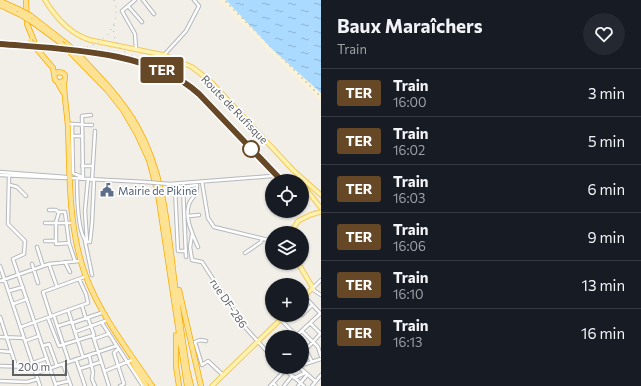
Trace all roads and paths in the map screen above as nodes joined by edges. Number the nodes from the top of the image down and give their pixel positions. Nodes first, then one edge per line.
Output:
1 (24, 0) edge
2 (45, 0) edge
3 (136, 0) edge
4 (143, 0) edge
5 (194, 0) edge
6 (0, 1) edge
7 (0, 5) edge
8 (128, 6) junction
9 (18, 12) junction
10 (154, 14) dead end
11 (31, 19) junction
12 (142, 22) dead end
13 (37, 48) junction
14 (136, 50) junction
15 (164, 55) junction
16 (60, 72) junction
17 (55, 74) junction
18 (61, 82) junction
19 (91, 115) dead end
20 (70, 124) junction
21 (92, 124) dead end
22 (82, 125) junction
23 (95, 131) dead end
24 (70, 136) junction
25 (82, 136) junction
26 (82, 166) junction
27 (93, 166) junction
28 (293, 170) junction
29 (0, 174) edge
30 (296, 174) edge
31 (9, 176) junction
32 (265, 177) edge
33 (66, 178) junction
34 (82, 178) junction
35 (77, 179) junction
36 (88, 179) junction
37 (93, 180) junction
38 (202, 182) junction
39 (197, 184) junction
40 (10, 185) junction
41 (183, 186) junction
42 (309, 194) edge
43 (321, 195) edge
44 (26, 196) dead end
45 (313, 200) junction
46 (321, 208) edge
47 (49, 210) dead end
48 (58, 212) junction
49 (321, 212) edge
50 (199, 215) dead end
51 (189, 216) junction
52 (56, 222) junction
53 (45, 223) dead end
54 (68, 223) junction
55 (295, 226) edge
56 (192, 235) junction
57 (262, 239) junction
58 (265, 240) edge
59 (45, 241) dead end
60 (56, 241) junction
61 (86, 241) junction
62 (69, 243) junction
63 (37, 247) dead end
64 (198, 247) dead end
65 (186, 252) junction
66 (245, 253) dead end
67 (186, 257) dead end
68 (77, 261) junction
69 (65, 262) junction
70 (32, 264) dead end
71 (49, 264) junction
72 (0, 266) edge
73 (43, 266) junction
74 (33, 269) junction
75 (173, 269) junction
76 (302, 270) edge
77 (1, 272) edge
78 (70, 272) dead end
79 (18, 274) junction
80 (92, 275) dead end
81 (84, 277) junction
82 (4, 279) junction
83 (79, 279) junction
84 (0, 280) edge
85 (321, 280) edge
86 (38, 283) dead end
87 (23, 287) junction
88 (57, 287) junction
89 (312, 288) junction
90 (9, 291) junction
91 (309, 291) edge
92 (321, 295) edge
93 (27, 299) junction
94 (309, 302) edge
95 (13, 304) junction
96 (174, 304) junction
97 (312, 305) junction
98 (82, 306) junction
99 (309, 308) edge
100 (68, 310) junction
101 (101, 313) junction
102 (321, 314) edge
103 (0, 316) edge
104 (51, 317) junction
105 (87, 318) junction
106 (72, 322) junction
107 (104, 322) junction
108 (278, 322) edge
109 (282, 322) edge
110 (1, 323) edge
111 (35, 323) junction
112 (310, 323) junction
113 (58, 326) junction
114 (91, 326) junction
115 (21, 327) junction
116 (290, 330) edge
117 (303, 330) edge
118 (75, 332) junction
119 (108, 334) junction
120 (321, 334) edge
121 (39, 336) junction
122 (0, 337) edge
123 (7, 338) junction
124 (93, 338) junction
125 (309, 338) edge
126 (25, 339) junction
127 (78, 340) junction
128 (206, 341) dead end
129 (257, 342) junction
130 (313, 342) junction
131 (64, 345) junction
132 (43, 346) junction
133 (116, 346) junction
134 (309, 347) edge
135 (118, 350) junction
136 (265, 350) edge
137 (0, 351) edge
138 (11, 352) junction
139 (98, 352) junction
140 (89, 355) junction
141 (309, 356) edge
142 (83, 357) junction
143 (47, 358) junction
144 (321, 358) edge
145 (76, 359) junction
146 (69, 362) junction
147 (101, 362) junction
148 (132, 362) junction
149 (312, 362) junction
150 (33, 363) junction
151 (309, 363) edge
152 (63, 364) junction
153 (92, 365) junction
154 (0, 366) edge
155 (16, 366) junction
156 (57, 366) junction
157 (118, 366) junction
158 (34, 367) junction
159 (50, 368) junction
160 (79, 369) junction
161 (104, 371) junction
162 (36, 373) junction
163 (283, 374) edge
164 (290, 374) edge
165 (306, 374) junction
166 (321, 375) edge
167 (223, 376) junction
168 (293, 377) junction
169 (38, 378) junction
170 (316, 380) junction
171 (0, 381) edge
172 (69, 381) junction
173 (321, 382) edge
174 (273, 383) junction
175 (301, 383) junction
176 (56, 385) edge
177 (40, 386) edge
178 (71, 386) edge
179 (85, 386) edge
180 (94, 386) edge
181 (109, 386) edge
182 (121, 386) edge
183 (144, 386) edge
184 (152, 386) edge
185 (179, 386) edge
186 (187, 386) edge
187 (191, 386) edge
188 (201, 386) edge
189 (212, 386) edge
190 (270, 386) edge
191 (276, 386) edge
192 (284, 386) edge
193 (298, 386) edge
194 (304, 386) edge
195 (312, 386) edge

1 - 13 highway, bridge
2 - 14 main road, Route de Rufisque
3 - 8 street
4 - 10 street
5 - 15 street
6 - 9 highway
7 - 9 highway
8 - 12 street
8 - 14 street
9 - 11 highway, bridge
11 - 75 highway, bridge
11 - 96 highway, bridge
13 - 16 highway
13 - 17 highway
14 - 15 main road, Route de Rufisque
15 - 28 main road, Route de Rufisque
16 - 17 highway
16 - 18 highway
17 - 18 highway
18 - 20 highway
18 - 33 highway
19 - 22 street
20 - 22 street
20 - 24 highway
21 - 22 street
22 - 25 street
23 - 27 street
24 - 25 street
24 - 33 highway
24 - 34 street
25 - 26 street
26 - 27 street
26 - 34 street
27 - 37 street
28 - 30 main road, Route de Rufisque
28 - 43 main road, Route de Rufisque
29 - 31 street
29 - 33 street
31 - 33 street
31 - 40 street
32 - 38 street
33 - 35 street
33 - 54 highway
33 - 148 highway
34 - 35 street
34 - 36 street
35 - 61 street
36 - 37 street
36 - 61 street
37 - 39 street, bridge
37 - 61 street
38 - 39 street
38 - 57 street
39 - 41 street
39 - 51 street
40 - 44 street
40 - 79 street
41 - 65 street
41 - 65 street
42 - 45 main road
43 - 45 main road
45 - 46 main road
47 - 48 street
48 - 52 street
48 - 54 street
49 - 55 main road, bridge
50 - 51 street
51 - 56 street
52 - 53 street
52 - 54 street
52 - 60 street
54 - 62 street
54 - 68 highway
56 - 64 street
56 - 129 street, rue DF-286
57 - 58 street
57 - 66 street
59 - 60 street
60 - 62 street
61 - 80 street
62 - 68 street
63 - 73 street
65 - 67 street
68 - 69 street
68 - 81 highway
69 - 71 street
69 - 78 street
70 - 74 street
71 - 73 street
71 - 88 street
72 - 77 street
73 - 74 street
74 - 79 street
74 - 86 street
75 - 187 highway
75 - 188 highway
76 - 89 main road
77 - 82 street
79 - 82 street
79 - 87 street
81 - 83 street
81 - 101 highway
82 - 84 street
82 - 90 street
83 - 88 street
83 - 98 street
85 - 89 street
87 - 90 street
87 - 93 street
88 - 104 street
89 - 91 main road
89 - 92 street
90 - 95 street
93 - 95 street
93 - 111 street
94 - 97 street
95 - 115 street
96 - 185 highway
96 - 186 highway
97 - 99 street
97 - 102 street
98 - 100 street
98 - 105 street
100 - 104 street
100 - 106 street
101 - 105 street
101 - 107 highway
102 - 112 street
103 - 110 street
104 - 111 street
104 - 113 street
104 - 131 street
105 - 106 street
105 - 114 street
106 - 113 street
106 - 118 street
107 - 114 street
107 - 119 street
107 - 148 highway
108 - 129 main road
109 - 116 street
110 - 123 street
111 - 115 street
111 - 121 street
112 - 117 street
112 - 120 street
113 - 131 street
114 - 118 street
114 - 124 street
115 - 126 street
118 - 127 street
119 - 124 street
119 - 133 street
120 - 130 street
121 - 126 street
121 - 132 street
122 - 123 street
123 - 126 street
123 - 138 street
124 - 127 street
124 - 139 street
125 - 130 street
126 - 150 street
127 - 131 street
127 - 142 street
128 - 167 street
129 - 136 street, rue DF-286
129 - 167 main road
130 - 134 street
130 - 144 street
131 - 146 street
132 - 143 street
132 - 156 street
133 - 135 street
133 - 139 street
135 - 148 street
135 - 157 street
137 - 138 street
138 - 155 street
139 - 140 street
139 - 147 street
140 - 142 street
140 - 153 street
141 - 149 street
142 - 145 street
143 - 150 street
143 - 159 street
144 - 149 street
145 - 146 street
145 - 160 street
146 - 152 street
147 - 153 street
147 - 161 street
148 - 157 street
148 - 183 highway
148 - 184 highway
149 - 151 street
150 - 158 street
152 - 156 street
152 - 172 street
153 - 160 street
153 - 180 street
154 - 155 street
155 - 158 street
156 - 159 street
157 - 161 street
157 - 182 street
158 - 162 street
159 - 162 street
159 - 176 street
160 - 179 street
161 - 181 street
162 - 169 street
163 - 174 street
164 - 168 street
165 - 168 street
165 - 170 street
165 - 175 street
166 - 170 street
167 - 189 main road
168 - 175 street
168 - 192 street
169 - 171 street
169 - 177 street
170 - 173 street
170 - 195 street
172 - 176 street
172 - 178 street
174 - 190 street
174 - 191 street
175 - 193 street
175 - 194 street

